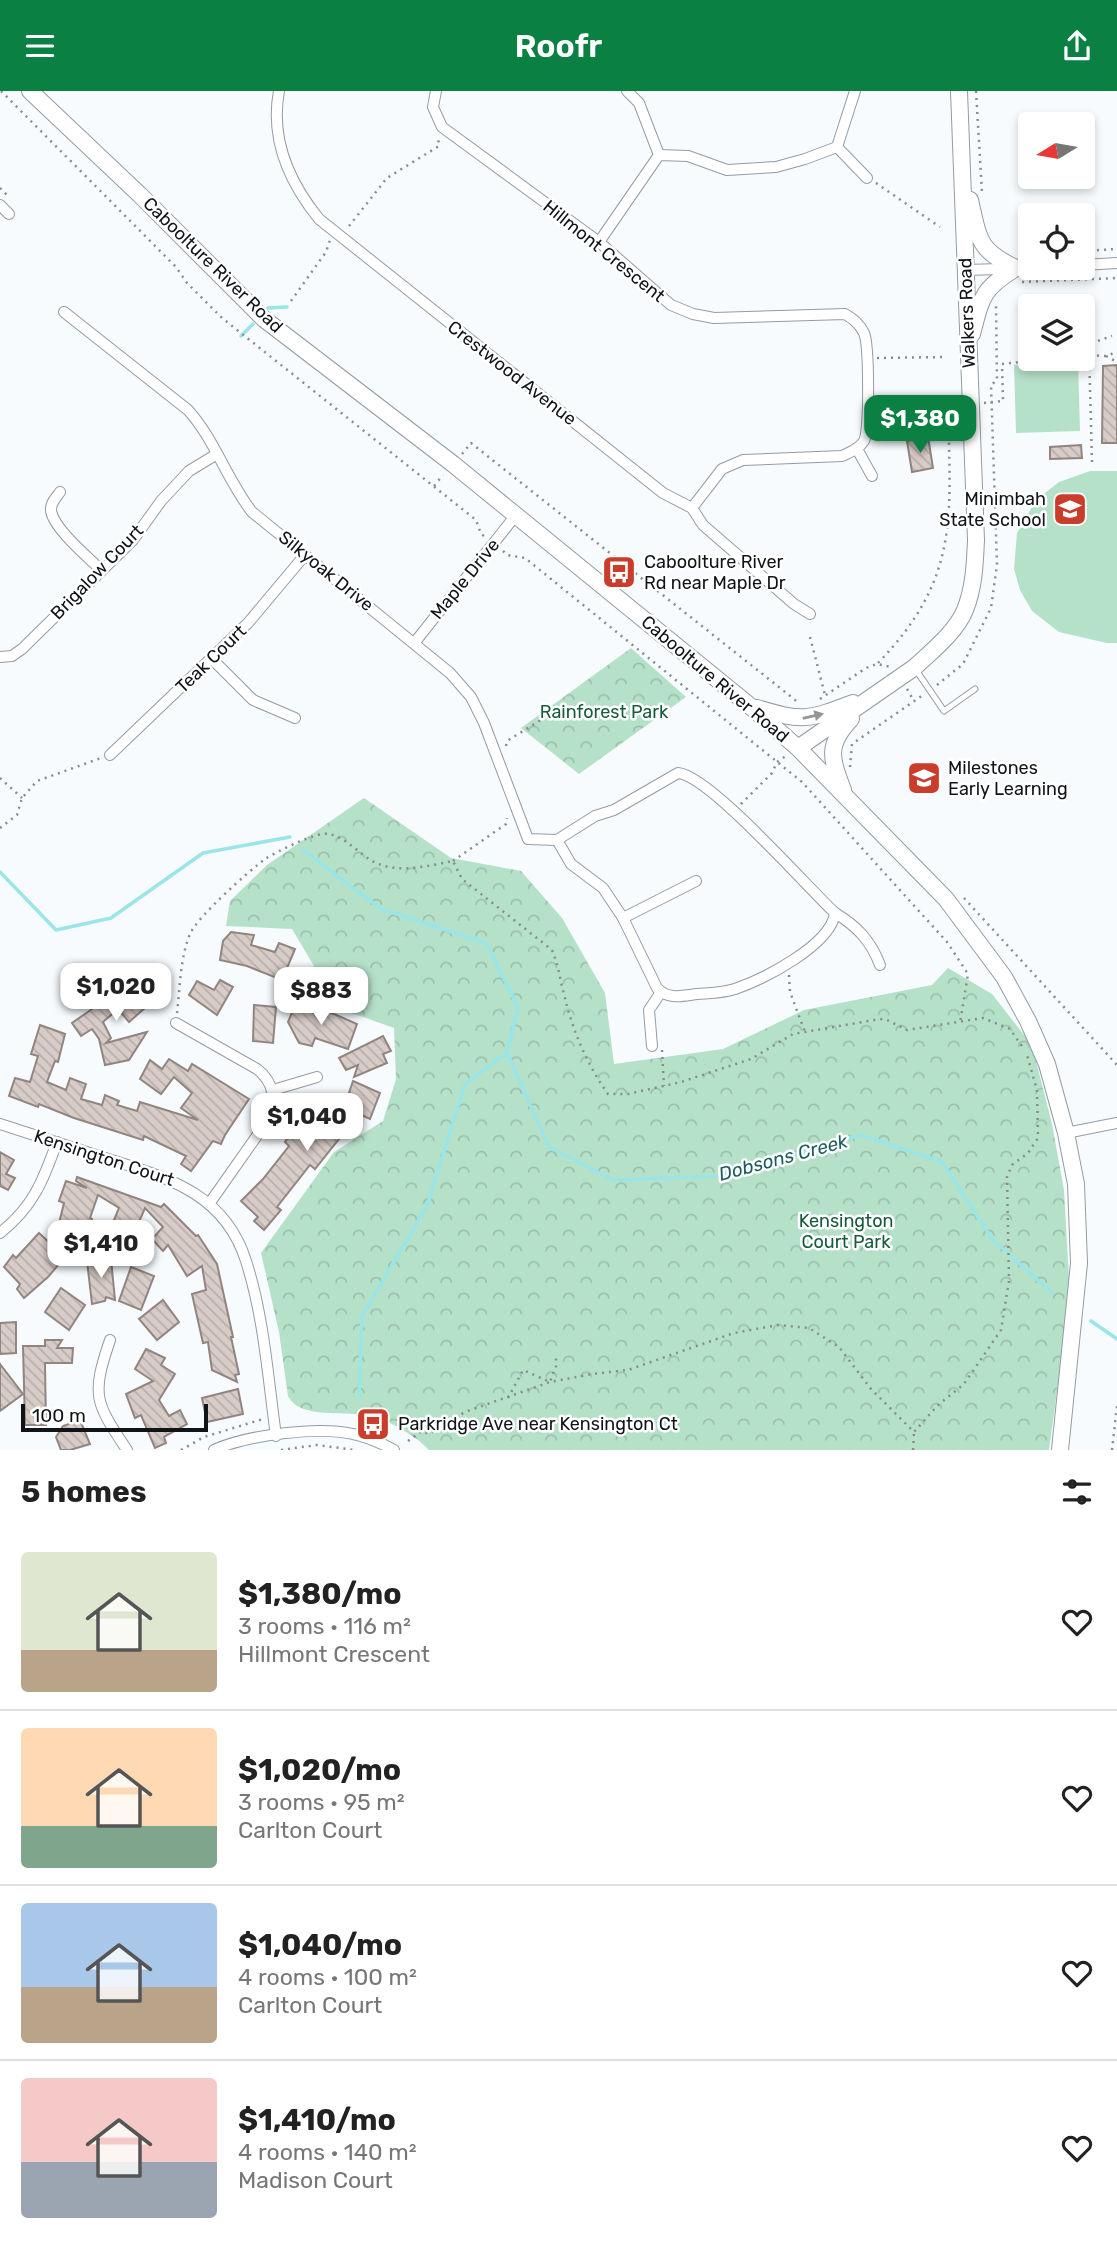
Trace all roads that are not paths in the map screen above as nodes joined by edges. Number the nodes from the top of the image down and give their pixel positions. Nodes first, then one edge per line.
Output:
1 (30, 91) edge
2 (279, 91) edge
3 (436, 91) edge
4 (627, 91) edge
5 (855, 91) edge
6 (959, 91) edge
7 (837, 147) junction
8 (659, 155) junction
9 (962, 167) junction
10 (867, 178) road end
11 (5, 201) edge
12 (9, 213) dead end
13 (599, 242) junction
14 (1117, 263) edge
15 (1095, 264) edge
16 (965, 270) junction
17 (1018, 270) edge
18 (1018, 273) edge
19 (1018, 274) edge
20 (64, 312) dead end
21 (968, 350) junction
22 (857, 449) junction
23 (217, 454) junction
24 (872, 476) dead end
25 (60, 492) dead end
26 (692, 509) junction
27 (516, 515) junction
28 (304, 555) junction
29 (101, 571) junction
30 (810, 614) dead end
31 (415, 642) junction
32 (2, 657) edge
33 (212, 659) junction
34 (915, 667) junction
35 (975, 689) dead end
36 (875, 694) junction
37 (750, 706) junction
38 (295, 717) dead end
39 (798, 748) junction
40 (110, 755) road end
41 (846, 797) junction
42 (557, 840) junction
43 (696, 881) dead end
44 (835, 913) junction
45 (622, 918) junction
46 (880, 965) dead end
47 (661, 992) junction
48 (176, 1023) road end
49 (652, 1045) dead end
50 (317, 1077) dead end
51 (273, 1090) junction
52 (1117, 1123) edge
53 (0, 1124) edge
54 (1066, 1133) junction
55 (57, 1142) junction
56 (209, 1205) junction
57 (0, 1233) edge
58 (110, 1340) dead end
59 (276, 1436) junction
60 (127, 1450) edge
61 (214, 1450) edge
62 (394, 1450) edge
63 (1060, 1450) edge

1 - 27 main road, Caboolture River Road
2 - 26 street, Crestwood Avenue
3 - 13 street, Hillmont Crescent
4 - 8 street
5 - 7 street
6 - 9 main road, Walkers Road
7 - 8 street
7 - 10 street
8 - 13 street
9 - 16 main road, Walkers Road
9 - 17 main road
11 - 12 street
13 - 22 street, Hillmont Crescent
14 - 15 street
16 - 18 street
16 - 21 main road, Walkers Road
19 - 21 main road
20 - 23 street, Silkyoak Drive
21 - 34 main road, Walkers Road
22 - 24 street
22 - 26 street
23 - 28 street, Silkyoak Drive
23 - 29 street, Brigalow Court
25 - 29 street
26 - 30 street, Crestwood Avenue
27 - 31 street, Maple Drive
27 - 37 main road, Caboolture River Road
28 - 31 street, Silkyoak Drive
28 - 33 street, Teak Court
29 - 32 street, Brigalow Court
31 - 42 street, Silkyoak Drive
33 - 38 street
33 - 40 street, Teak Court
34 - 35 lane
34 - 36 main road, Walkers Road
37 -> 36 main road
36 - 39 main road, Walkers Road
36 - 41 main road
37 - 39 main road, Caboolture River Road
39 - 41 main road, Caboolture River Road
41 - 54 main road, Caboolture River Road
42 - 44 street
42 - 45 street
43 - 45 street
44 - 46 street
44 - 47 street
45 - 47 street
47 - 49 street
48 - 51 street
50 - 51 street
51 - 56 street
52 - 54 street
53 - 55 street, Kensington Court
54 - 63 main road, Caboolture River Road
55 - 56 street, Kensington Court
55 - 57 street
56 - 59 street, Kensington Court
58 - 60 street
59 - 61 street
59 - 62 street

